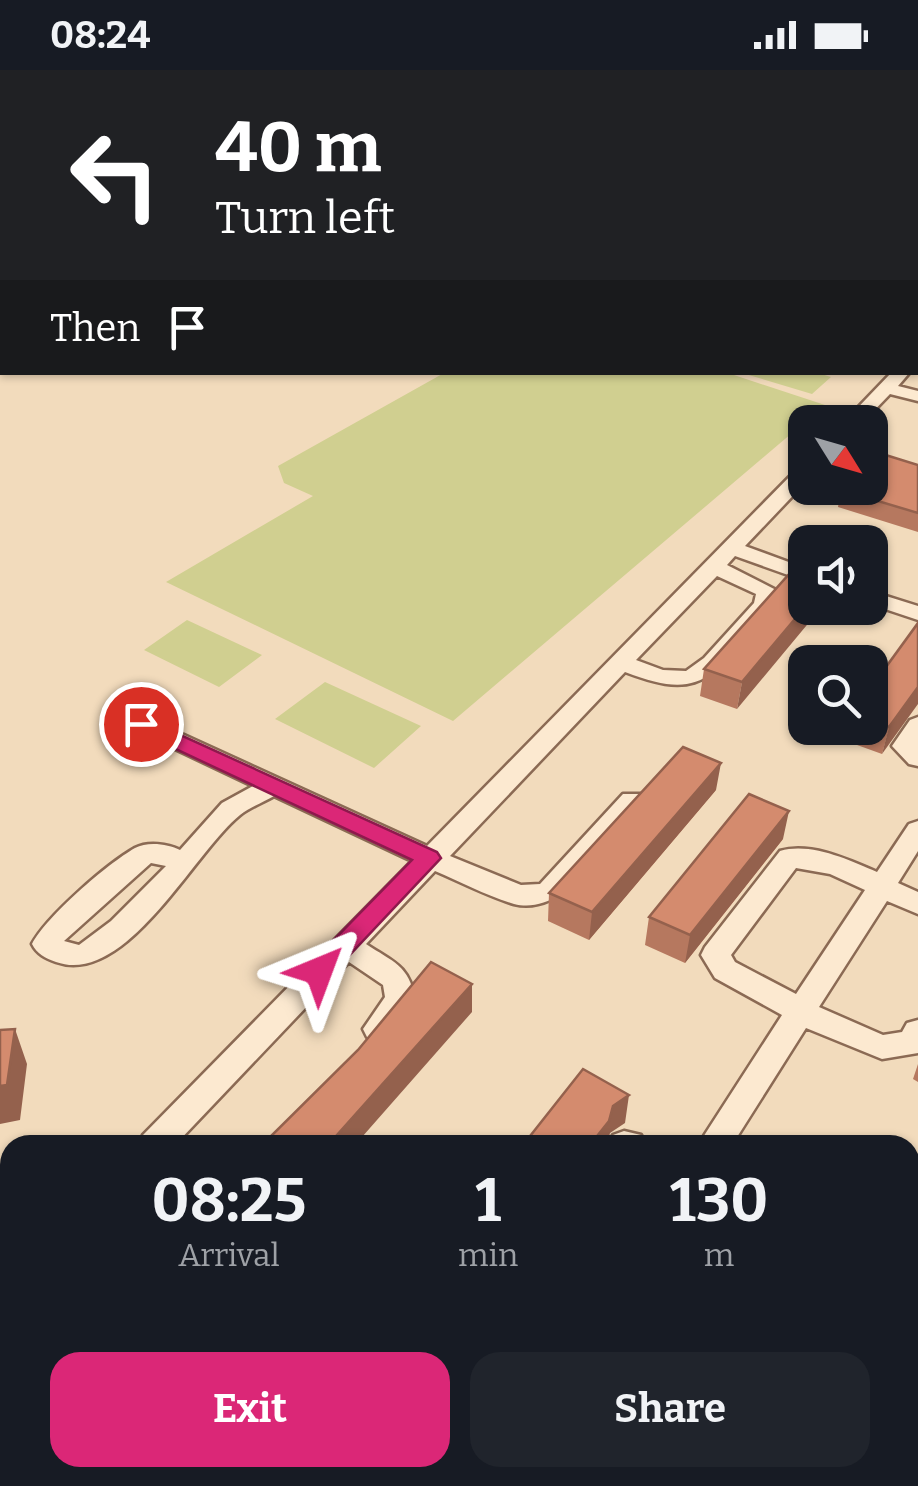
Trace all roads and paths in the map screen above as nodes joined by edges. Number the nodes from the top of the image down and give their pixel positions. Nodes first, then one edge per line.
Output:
1 (899, 375) edge
2 (888, 388) junction
3 (918, 396) edge
4 (871, 405) edge
5 (788, 489) edge
6 (722, 557) junction
7 (788, 572) edge
8 (888, 603) edge
9 (918, 613) edge
10 (620, 662) junction
11 (141, 724) dead end
12 (918, 725) edge
13 (918, 758) edge
14 (273, 786) junction
15 (632, 800) edge
16 (918, 830) edge
17 (429, 858) junction
18 (183, 864) junction
19 (880, 888) junction
20 (918, 904) edge
21 (344, 944) junction
22 (800, 1012) junction
23 (918, 1032) edge
24 (360, 1050) edge
25 (163, 1135) edge
26 (720, 1135) edge

1 - 2 street
2 - 3 street
2 - 4 street
5 - 6 street
6 - 7 street
6 - 10 street
6 - 10 street
8 - 9 street
10 - 17 street
11 - 14 street
12 - 13 street
14 - 17 street
14 - 18 street
15 - 17 street
16 - 19 street
17 - 21 street
18 - 18 street
19 - 20 street
19 - 22 street
19 - 22 street
21 - 24 street
21 - 25 street
22 - 23 street
22 - 26 street

